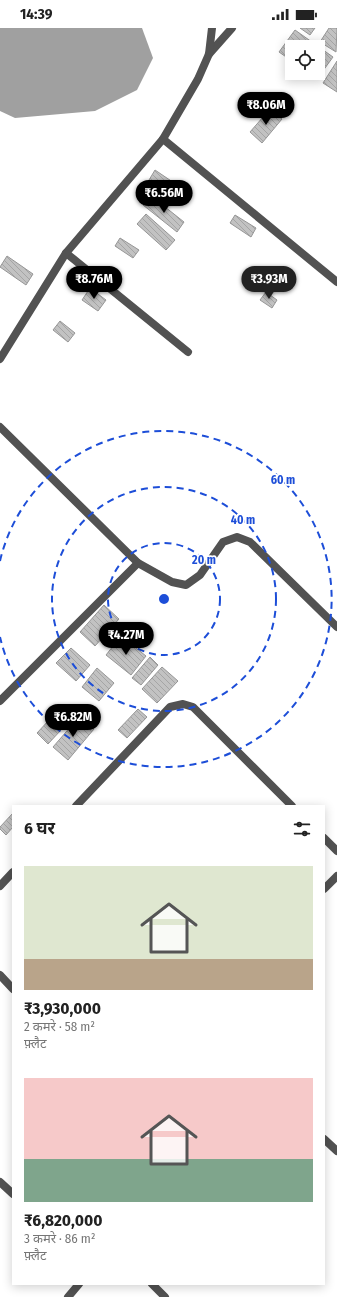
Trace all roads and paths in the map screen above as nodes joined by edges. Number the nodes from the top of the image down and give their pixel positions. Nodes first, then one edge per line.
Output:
1 (212, 28) edge
2 (232, 28) edge
3 (209, 54) junction
4 (163, 139) junction
5 (66, 253) junction
6 (337, 282) edge
7 (188, 352) dead end
8 (0, 359) edge
9 (0, 427) edge
10 (138, 562) junction
11 (337, 627) edge
12 (0, 701) edge
13 (77, 805) edge
14 (291, 805) edge
15 (325, 839) edge
16 (337, 851) edge
17 (12, 873) edge
18 (337, 876) edge
19 (0, 886) edge
20 (325, 888) edge
21 (0, 975) edge
22 (12, 988) edge
23 (325, 1140) edge
24 (337, 1151) edge
25 (0, 1182) edge
26 (12, 1193) edge
27 (79, 1285) edge
28 (153, 1285) edge
29 (68, 1297) edge
30 (165, 1297) edge

1 - 3 street
2 - 3 street
3 - 4 street
4 - 5 street
4 - 6 street
5 - 7 street
5 - 8 street
9 - 10 street
10 - 11 street
10 - 12 street
13 - 14 street
15 - 16 street
17 - 19 street
18 - 20 street
21 - 22 street
23 - 24 street
25 - 26 street
27 - 29 street
28 - 30 street

